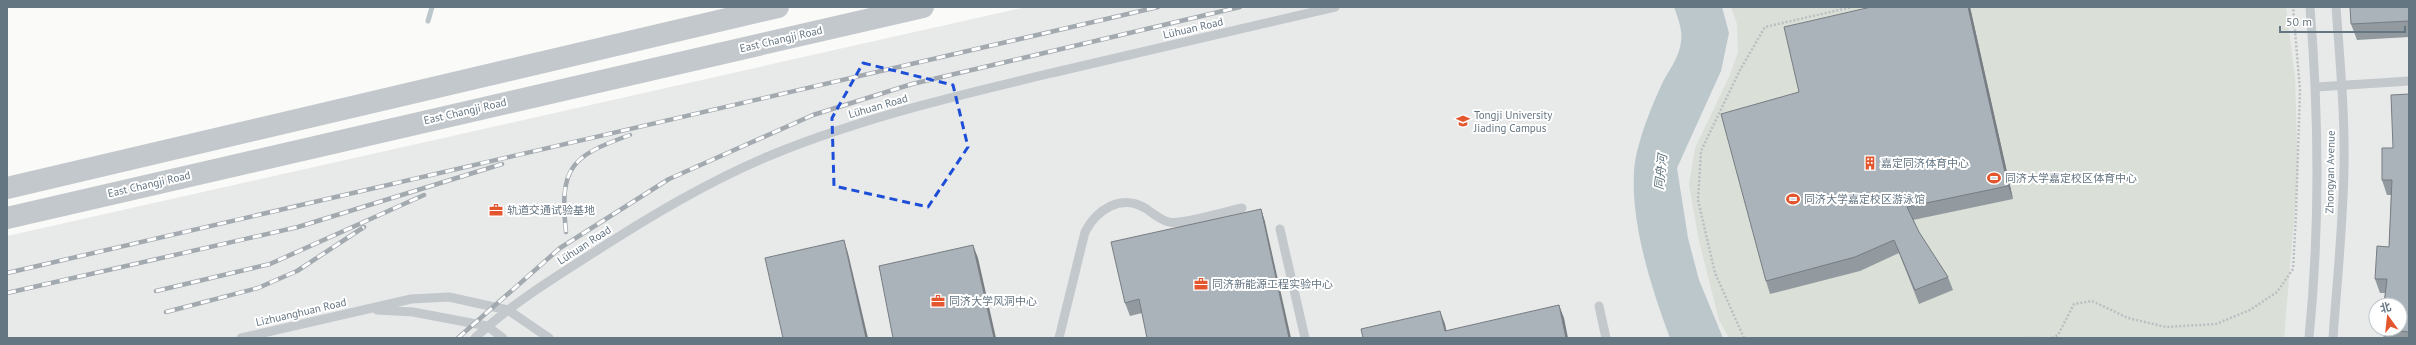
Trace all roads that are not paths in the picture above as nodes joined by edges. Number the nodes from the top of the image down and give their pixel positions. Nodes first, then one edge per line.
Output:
1 (778, 7) edge
2 (923, 7) edge
3 (1335, 7) edge
4 (2310, 7) edge
5 (2336, 7) edge
6 (2409, 81) edge
7 (2342, 86) junction
8 (2317, 87) junction
9 (7, 188) edge
10 (1242, 208) dead end
11 (7, 218) edge
12 (1280, 229) dead end
13 (1599, 306) dead end
14 (365, 309) junction
15 (508, 310) junction
16 (488, 326) junction
17 (241, 338) edge
18 (475, 338) edge
19 (503, 338) edge
20 (549, 338) edge
21 (1059, 338) edge
22 (1305, 338) edge
23 (1606, 338) edge
24 (2309, 338) edge
25 (2332, 338) edge

1 - 9 street
2 - 11 street, East Changji Road
3 - 15 lane, Lühuan Road
4 - 8 lane, Zhongyan Avenue
5 - 7 lane, Zhongyan Avenue
6 - 7 lane
7 - 8 lane
7 - 25 lane, Zhongyan Avenue
8 - 24 lane, Zhongyan Avenue
10 - 21 lane
12 - 22 lane
13 - 23 lane
14 - 15 lane, Lizhuanghuan Road
14 - 16 lane, Lizhuanghuan Road
14 - 17 lane, Lizhuanghuan Road
15 - 16 lane, Lühuan Road
15 - 20 lane, Lizhuanghuan Road
16 - 18 lane, Lühuan Road
16 - 19 lane, Lizhuanghuan Road

